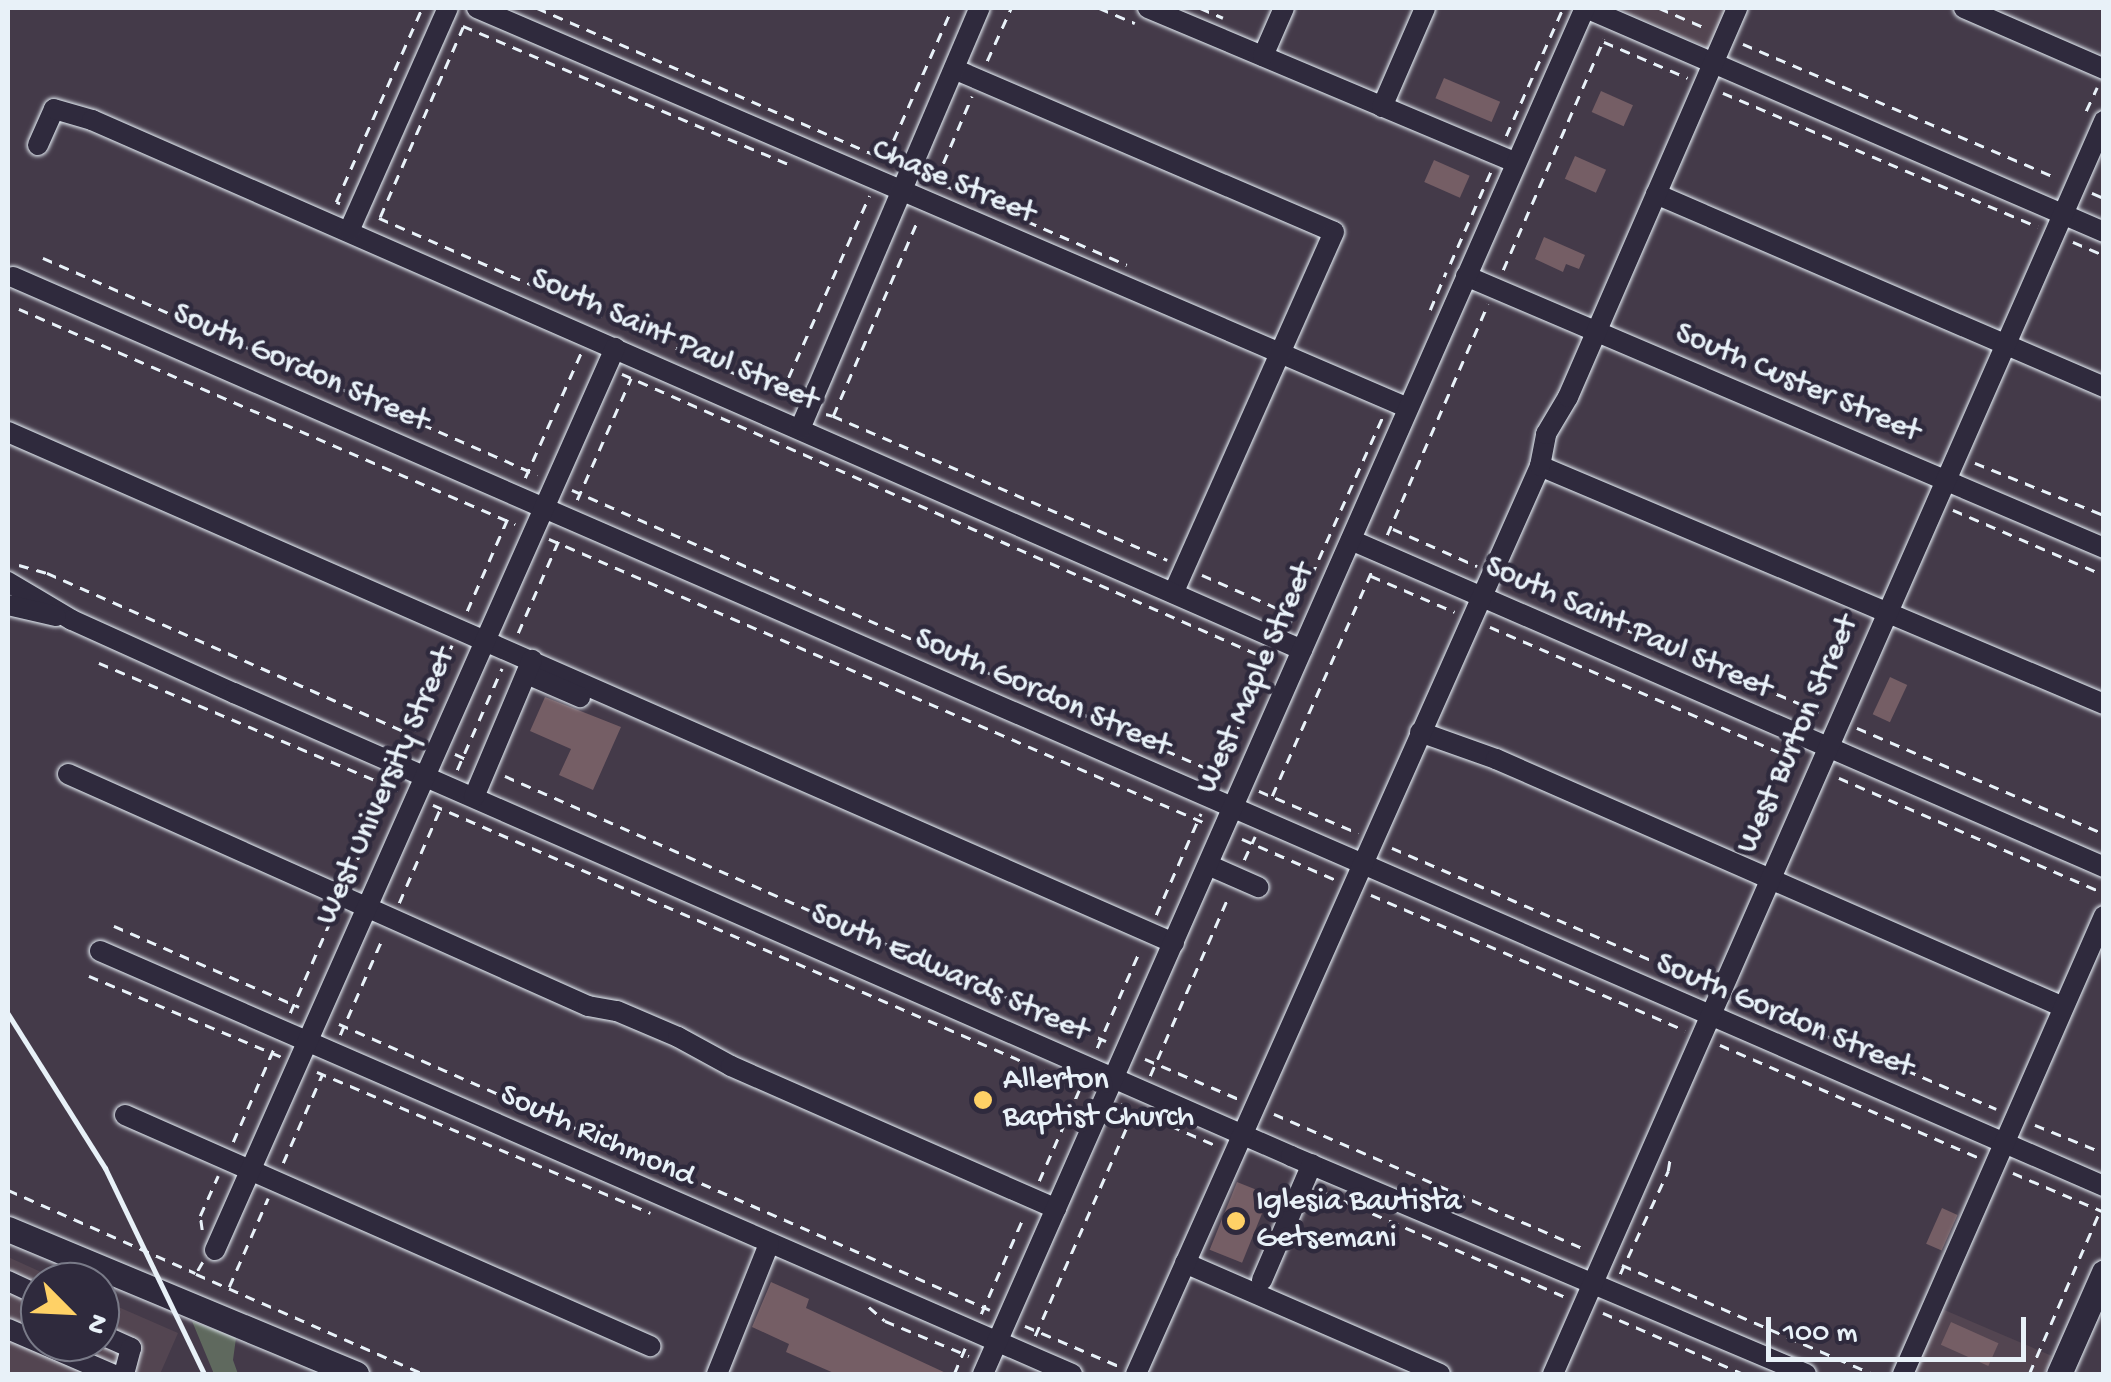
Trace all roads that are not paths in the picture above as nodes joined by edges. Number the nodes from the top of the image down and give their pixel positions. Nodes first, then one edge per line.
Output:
1 (448, 8) edge
2 (477, 8) edge
3 (980, 8) edge
4 (1148, 8) edge
5 (1284, 8) edge
6 (1424, 8) edge
7 (1586, 8) edge
8 (1737, 8) edge
9 (1964, 8) edge
10 (1263, 56) junction
11 (1713, 63) junction
12 (954, 69) junction
13 (2104, 69) edge
14 (1382, 107) junction
15 (2104, 121) edge
16 (38, 145) dead end
17 (1507, 160) junction
18 (902, 194) junction
19 (1656, 194) junction
20 (2059, 225) junction
21 (349, 231) junction
22 (2104, 232) edge
23 (1466, 276) junction
24 (12, 277) dead end
25 (1596, 331) junction
26 (2006, 345) junction
27 (1279, 353) junction
28 (610, 358) junction
29 (2104, 387) edge
30 (1399, 404) junction
31 (800, 429) junction
32 (8, 432) edge
33 (1540, 466) junction
34 (1946, 481) junction
35 (542, 508) junction
36 (1350, 540) junction
37 (2104, 548) edge
38 (9, 572) edge
39 (1173, 593) junction
40 (1480, 598) junction
41 (8, 605) edge
42 (1887, 612) junction
43 (72, 620) junction
44 (485, 640) junction
45 (1302, 650) junction
46 (529, 667) junction
47 (2104, 704) edge
48 (613, 711) dead end
49 (1420, 732) junction
50 (1826, 747) junction
51 (68, 774) dead end
52 (425, 776) junction
53 (474, 797) junction
54 (1232, 810) junction
55 (1208, 865) junction
56 (1359, 866) junction
57 (2104, 867) edge
58 (1769, 878) junction
59 (1258, 887) dead end
60 (368, 907) junction
61 (2104, 916) edge
62 (1174, 943) junction
63 (100, 951) dead end
64 (2063, 1006) junction
65 (1704, 1027) junction
66 (308, 1043) junction
67 (1110, 1088) junction
68 (126, 1115) dead end
69 (2002, 1143) junction
70 (1238, 1144) junction
71 (250, 1170) junction
72 (1308, 1174) junction
73 (2104, 1186) edge
74 (1056, 1209) junction
75 (8, 1229) edge
76 (769, 1244) junction
77 (214, 1250) dead end
78 (1185, 1263) junction
79 (2104, 1272) edge
80 (1262, 1280) dead end
81 (1593, 1283) junction
82 (8, 1329) edge
83 (120, 1343) edge
84 (997, 1343) junction
85 (650, 1346) dead end
86 (112, 1374) edge
87 (124, 1374) edge
88 (356, 1374) edge
89 (718, 1374) edge
90 (983, 1374) edge
91 (1072, 1374) edge
92 (1136, 1374) edge
93 (1440, 1374) edge
94 (1553, 1374) edge
95 (1806, 1374) edge
96 (1902, 1374) edge
97 (2059, 1374) edge

1 - 21 street
2 - 18 street, Chase Street
3 - 12 street
4 - 10 street
5 - 10 street
6 - 14 street
7 - 11 street
7 - 17 street, West Maple Street
8 - 11 street
9 - 13 street
10 - 14 street
11 - 19 street
11 - 20 street
12 - 18 street
12 - 27 street
14 - 17 street
15 - 20 street, West Burton Street
16 - 21 street, South Saint Paul Street
17 - 23 street, West Maple Street
18 - 27 street, Chase Street
18 - 31 street
19 - 25 street
19 - 26 street
20 - 22 street
20 - 26 street, West Burton Street
21 - 28 street, South Saint Paul Street
23 - 25 street, South Custer Street
23 - 30 street, West Maple Street
24 - 35 street, South Gordon Street
25 - 33 street
25 - 34 street, South Custer Street
26 - 29 street
26 - 34 street, West Burton Street
27 - 30 street, Chase Street
27 - 39 street
28 - 31 street, South Saint Paul Street
28 - 35 street, West University Street
30 - 36 street, West Maple Street
31 - 39 street, South Saint Paul Street
32 - 44 street
33 - 40 street
33 - 42 street
34 - 37 street, South Custer Street
34 - 42 street, West Burton Street
35 - 44 street, West University Street
35 - 54 street, South Gordon Street
36 - 40 street, South Saint Paul Street
36 - 45 street, West Maple Street
38 - 43 street
39 - 45 street, South Saint Paul Street
40 - 49 street
40 - 50 street, South Saint Paul Street
41 - 43 street
42 - 47 street
42 - 50 street, West Burton Street
43 - 52 street, South Edwards Street
44 - 46 street
44 - 52 street, West University Street
45 - 54 street, West Maple Street
46 - 48 street
46 - 53 street
46 - 62 street
49 - 56 street
49 - 58 street
50 - 57 street, South Saint Paul Street
50 - 58 street, West Burton Street
51 - 60 street
52 - 53 street, South Edwards Street
52 - 60 street, West University Street
53 - 67 street, South Edwards Street
54 - 55 street, West Maple Street
54 - 56 street, South Gordon Street
55 - 59 street
55 - 62 street, West Maple Street
56 - 65 street, South Gordon Street
56 - 70 street
58 - 64 street
58 - 65 street, West Burton Street
60 - 66 street, West University Street
60 - 74 street
61 - 64 street
62 - 67 street, West Maple Street
63 - 66 street, South Richmond
64 - 69 street
65 - 69 street, South Gordon Street
65 - 81 street, West Burton Street
66 - 71 street, West University Street
66 - 76 street, South Richmond
67 - 70 street, South Edwards Street
67 - 74 street, West Maple Street
68 - 71 street
69 - 73 street, South Gordon Street
69 - 96 street
70 - 72 street, South Edwards Street
70 - 78 street
71 - 77 street, West University Street
71 - 85 street
72 - 80 street
72 - 81 street, South Edwards Street
74 - 84 street, West Maple Street
75 - 88 main road
76 - 84 street, South Richmond
76 - 89 street
78 - 92 street
78 - 93 street
79 - 97 main road
81 - 94 street, West Burton Street
81 - 95 street, South Edwards Street
82 - 86 street
83 - 87 street
84 - 90 street, West Maple Street
84 - 91 street, South Richmond

